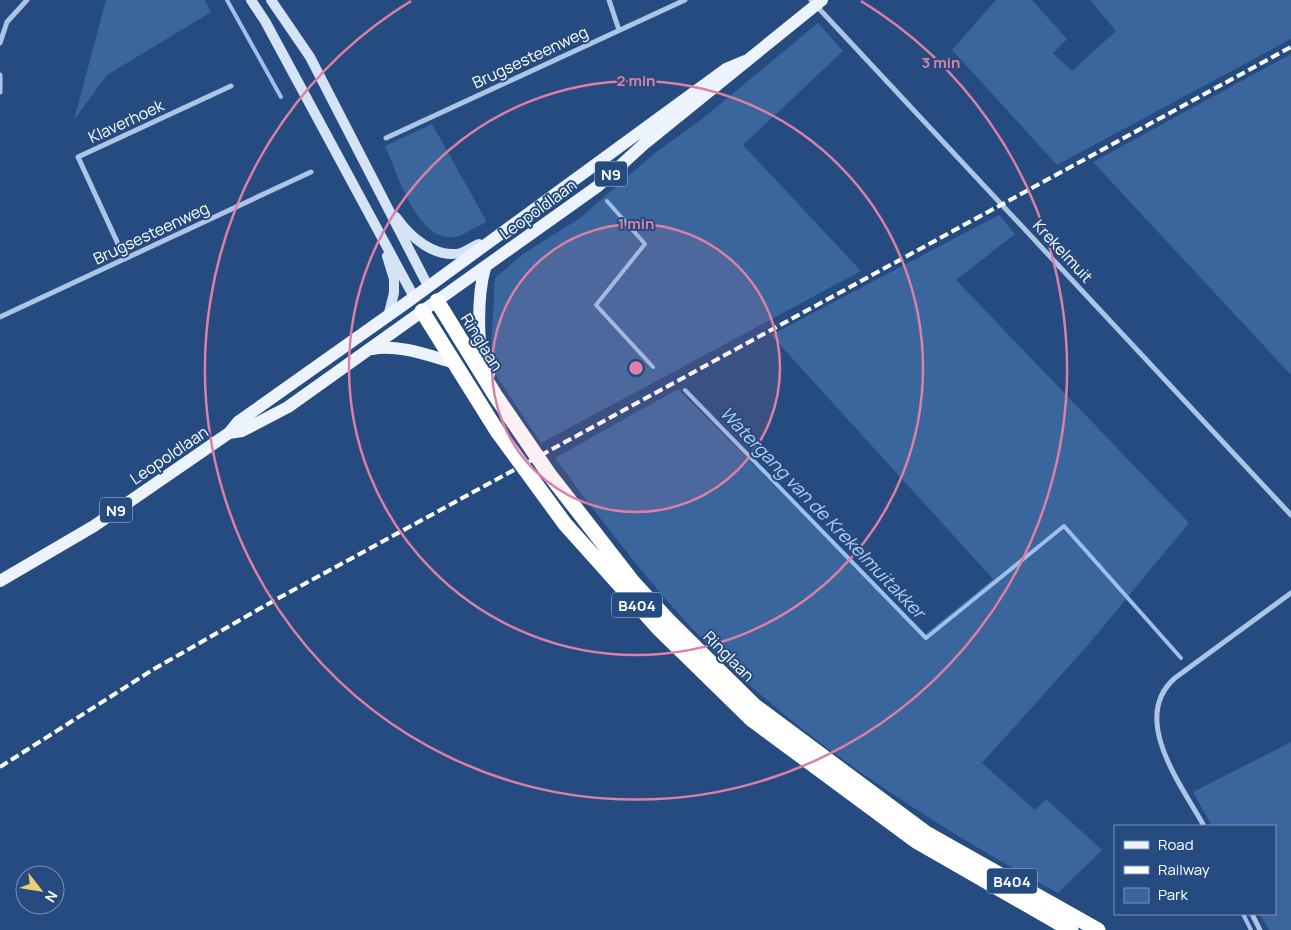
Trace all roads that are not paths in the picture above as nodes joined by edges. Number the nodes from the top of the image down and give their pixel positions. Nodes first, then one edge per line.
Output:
1 (26, 0) edge
2 (251, 0) edge
3 (271, 0) edge
4 (610, 0) edge
5 (685, 0) edge
6 (816, 2) edge
7 (619, 30) junction
8 (0, 43) edge
9 (746, 61) junction
10 (0, 75) edge
11 (231, 86) dead end
12 (0, 92) edge
13 (386, 138) dead end
14 (312, 172) dead end
15 (387, 204) junction
16 (492, 240) junction
17 (386, 247) junction
18 (125, 259) junction
19 (485, 268) junction
20 (428, 286) junction
21 (414, 298) junction
22 (437, 301) junction
23 (422, 311) junction
24 (0, 316) edge
25 (388, 317) junction
26 (367, 350) junction
27 (452, 362) junction
28 (495, 394) junction
29 (229, 433) junction
30 (1291, 515) edge
31 (0, 581) edge
32 (1291, 593) edge
33 (1203, 825) edge
34 (1252, 915) edge
35 (1071, 930) edge
36 (1098, 930) edge
37 (1260, 930) edge

1 - 8 street
2 - 17 main road
3 - 15 main road
4 - 7 street
5 - 7 street, Brugsesteenweg
6 - 9 main road, Leopoldlaan / N9
6 - 30 street, Krekelmuit
7 - 13 street, Brugsesteenweg
9 - 16 main road, Leopoldlaan / N9
9 - 19 main road, Leopoldlaan / N9
10 - 12 street
11 - 18 street, Klaverhoek
14 - 18 street, Brugsesteenweg
15 - 16 main road
15 - 20 main road
16 - 20 main road, Leopoldlaan / N9
17 - 21 main road
17 - 25 main road
18 - 24 street, Brugsesteenweg
19 - 22 main road, Leopoldlaan / N9
19 - 28 main road
20 - 21 main road, N9
20 - 22 main road
21 - 23 main road
21 - 25 main road, Leopoldlaan / N9
22 - 23 main road, N9
22 - 28 highway, Ringlaan / B404
23 - 26 main road, Leopoldlaan / N9
23 - 27 highway, Ringlaan / B404
25 - 29 main road, Leopoldlaan / N9
26 - 27 main road
26 - 29 main road, Leopoldlaan / N9
27 - 35 highway, Ringlaan / B404
28 - 36 highway, Ringlaan / B404
29 - 31 main road, Leopoldlaan / N9
32 - 33 street
34 - 37 street

